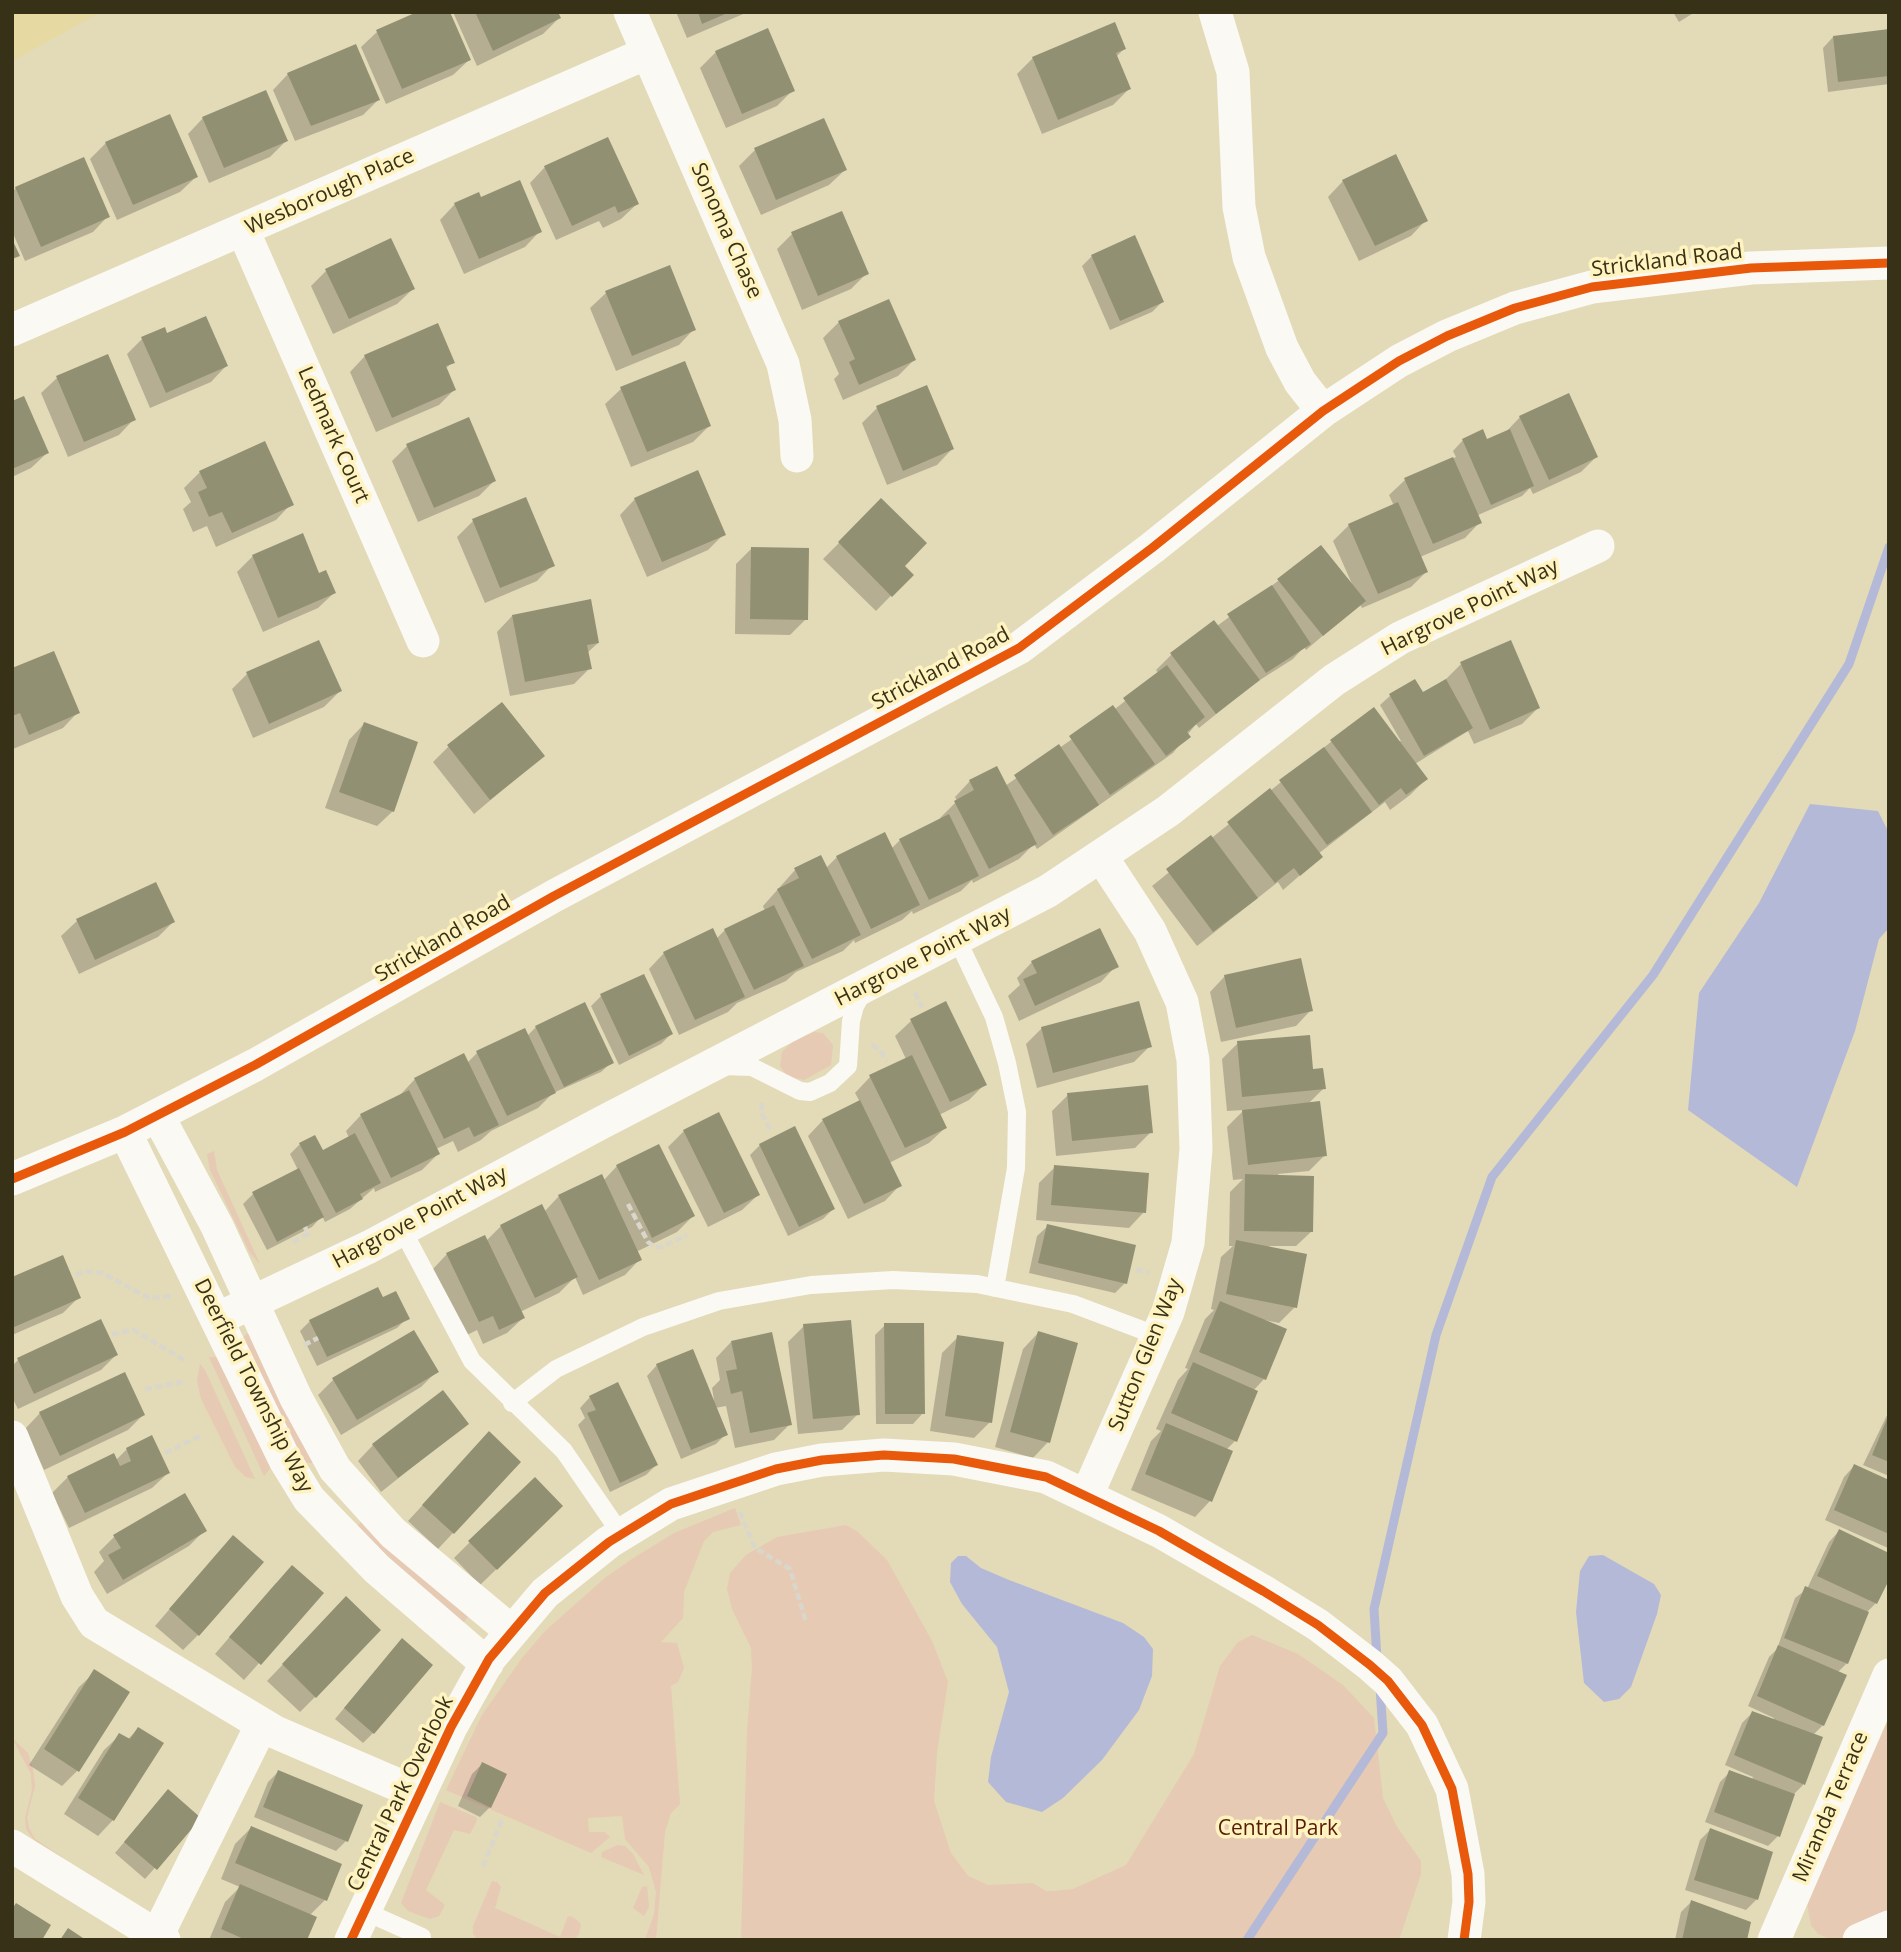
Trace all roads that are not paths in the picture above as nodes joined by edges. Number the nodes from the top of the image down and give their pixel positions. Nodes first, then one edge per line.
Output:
1 (630, 12) edge
2 (1215, 12) edge
3 (647, 53) junction
4 (243, 230) junction
5 (1889, 263) edge
6 (12, 330) edge
7 (1323, 411) junction
8 (797, 456) dead end
9 (1598, 546) dead end
10 (423, 641) dead end
11 (1101, 856) junction
12 (957, 939) junction
13 (874, 982) junction
14 (702, 1070) junction
15 (158, 1116) junction
16 (125, 1132) junction
17 (12, 1179) edge
18 (402, 1229) junction
19 (199, 1235) junction
20 (995, 1287) junction
21 (252, 1302) junction
22 (217, 1319) junction
23 (1158, 1336) junction
24 (512, 1403) junction
25 (12, 1437) edge
26 (1087, 1495) junction
27 (621, 1534) junction
28 (511, 1631) junction
29 (487, 1664) junction
30 (1889, 1675) edge
31 (262, 1724) junction
32 (419, 1794) junction
33 (12, 1846) edge
34 (357, 1926) edge
35 (1889, 1927) edge
36 (422, 1937) dead end
37 (159, 1939) edge
38 (1464, 1940) edge
39 (1774, 1940) edge
40 (1858, 1940) edge

1 - 3 street, Sonoma Chase
2 - 7 street
3 - 4 street, Wesborough Place
3 - 8 street, Sonoma Chase
4 - 6 street, Wesborough Place
4 - 10 street, Ledmark Court
5 - 7 street, Strickland Road
7 - 15 street, Strickland Road
9 - 11 street, Hargrove Point Way
11 - 12 street, Hargrove Point Way
11 - 23 street, Sutton Glen Way
12 - 13 street, Hargrove Point Way
12 - 20 lane
13 - 14 street, Hargrove Point Way
13 - 14 lane
14 - 18 street, Hargrove Point Way
15 - 16 street, Strickland Road
15 - 19 street, Deerfield Township Way
16 - 17 street, Strickland Road
16 - 19 street, Deerfield Township Way
18 - 21 street, Hargrove Point Way
18 - 24 lane
19 - 21 street, Deerfield Township Way
19 - 22 street, Deerfield Township Way
20 - 23 lane
20 - 24 lane
21 - 22 street, Hargrove Point Way
21 - 28 street, Deerfield Township Way
22 - 29 street, Deerfield Township Way
23 - 26 street, Sutton Glen Way
24 - 27 lane
25 - 31 street
26 - 27 street, Central Park Overlook
26 - 38 street, Central Park Overlook
27 - 28 street, Central Park Overlook
28 - 29 street, Central Park Overlook
29 - 32 street, Central Park Overlook
30 - 39 street, Miranda Terrace
31 - 32 street
31 - 37 street
32 - 34 street, Central Park Overlook
33 - 37 street
34 - 36 lane
35 - 40 street

